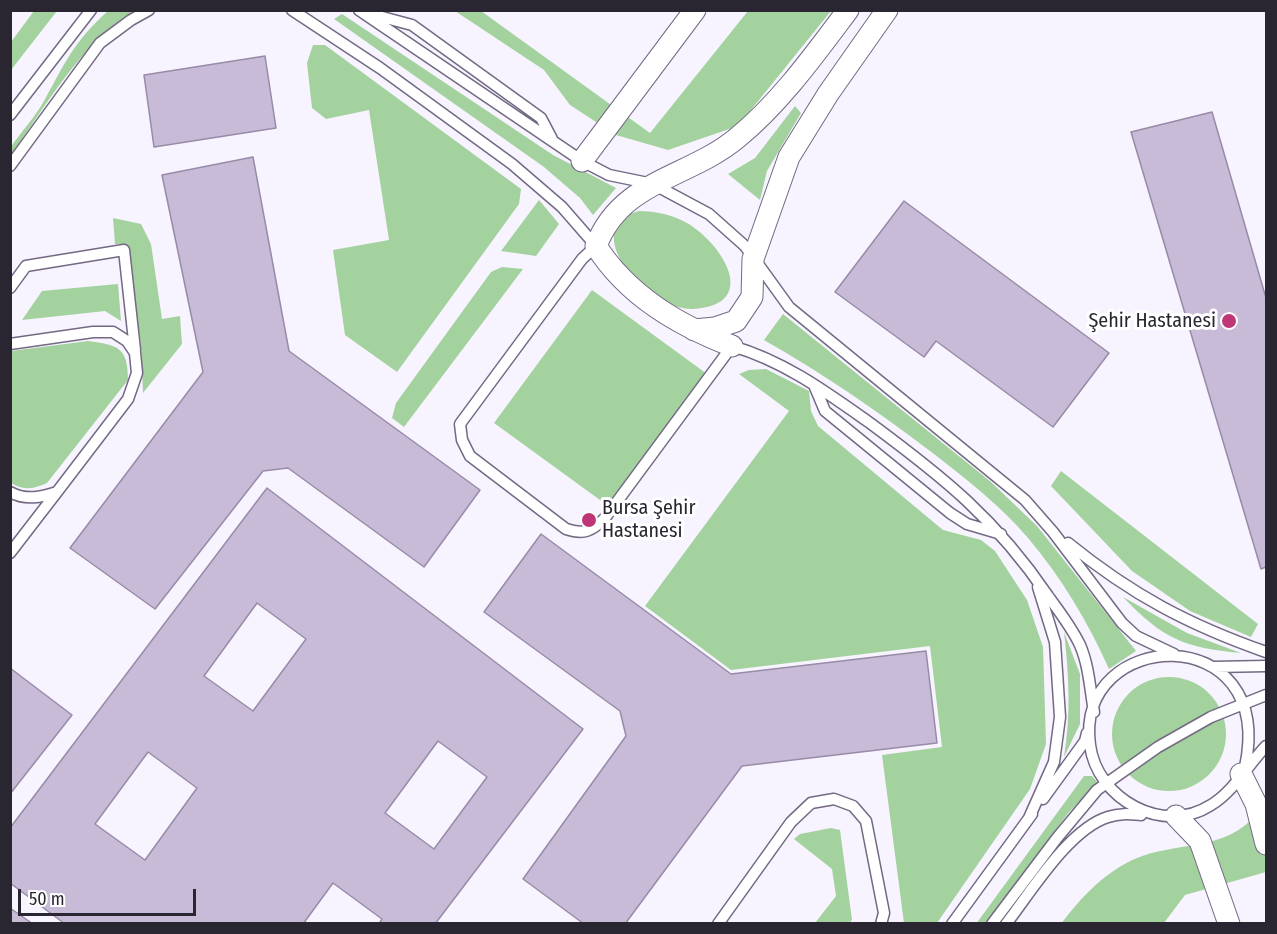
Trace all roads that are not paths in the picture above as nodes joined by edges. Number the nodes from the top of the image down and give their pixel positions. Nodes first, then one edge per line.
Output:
1 (91, 10) edge
2 (149, 10) edge
3 (292, 10) edge
4 (695, 10) edge
5 (848, 10) edge
6 (887, 10) edge
7 (360, 11) edge
8 (10, 115) edge
9 (554, 141) junction
10 (582, 161) junction
11 (10, 166) edge
12 (652, 184) junction
13 (596, 246) junction
14 (753, 259) junction
15 (10, 288) edge
16 (691, 330) junction
17 (10, 344) edge
18 (732, 346) junction
19 (135, 353) junction
20 (814, 384) junction
21 (10, 492) edge
22 (57, 492) junction
23 (1053, 532) junction
24 (1002, 535) junction
25 (10, 554) edge
26 (1034, 576) junction
27 (1266, 652) edge
28 (1174, 654) junction
29 (1266, 666) edge
30 (1214, 667) junction
31 (1266, 695) edge
32 (1245, 702) junction
33 (1092, 715) junction
34 (1266, 746) edge
35 (1243, 771) junction
36 (1106, 784) junction
37 (1167, 816) junction
38 (1029, 818) junction
39 (1266, 844) edge
40 (718, 924) edge
41 (881, 924) edge
42 (952, 924) edge
43 (992, 924) edge
44 (1006, 924) edge
45 (1229, 924) edge

1 - 8 lane
2 - 11 lane
3 - 13 lane
4 - 10 street
5 - 12 street
6 - 14 street
7 - 9 lane
7 - 9 lane
9 - 10 lane
10 - 12 lane
12 - 13 street
12 - 14 lane
13 - 16 street
13 - 18 lane
14 - 16 street
14 - 23 lane
15 - 19 lane
16 - 18 street
17 - 19 lane
18 - 20 lane
19 - 22 lane
20 - 24 lane
20 - 24 lane
21 - 22 lane
22 - 25 lane
23 - 27 lane
23 - 28 lane
24 - 26 lane
26 - 33 lane
26 - 38 lane
28 - 30 lane
28 - 33 lane
29 - 30 lane
30 - 32 lane
31 - 32 lane
32 - 35 lane
32 - 36 lane
33 - 36 lane
33 - 38 lane
34 - 35 lane
35 - 37 lane
35 - 39 street
36 - 37 lane
36 - 43 lane
37 - 44 lane
37 - 45 street
38 - 42 lane
40 - 41 lane

